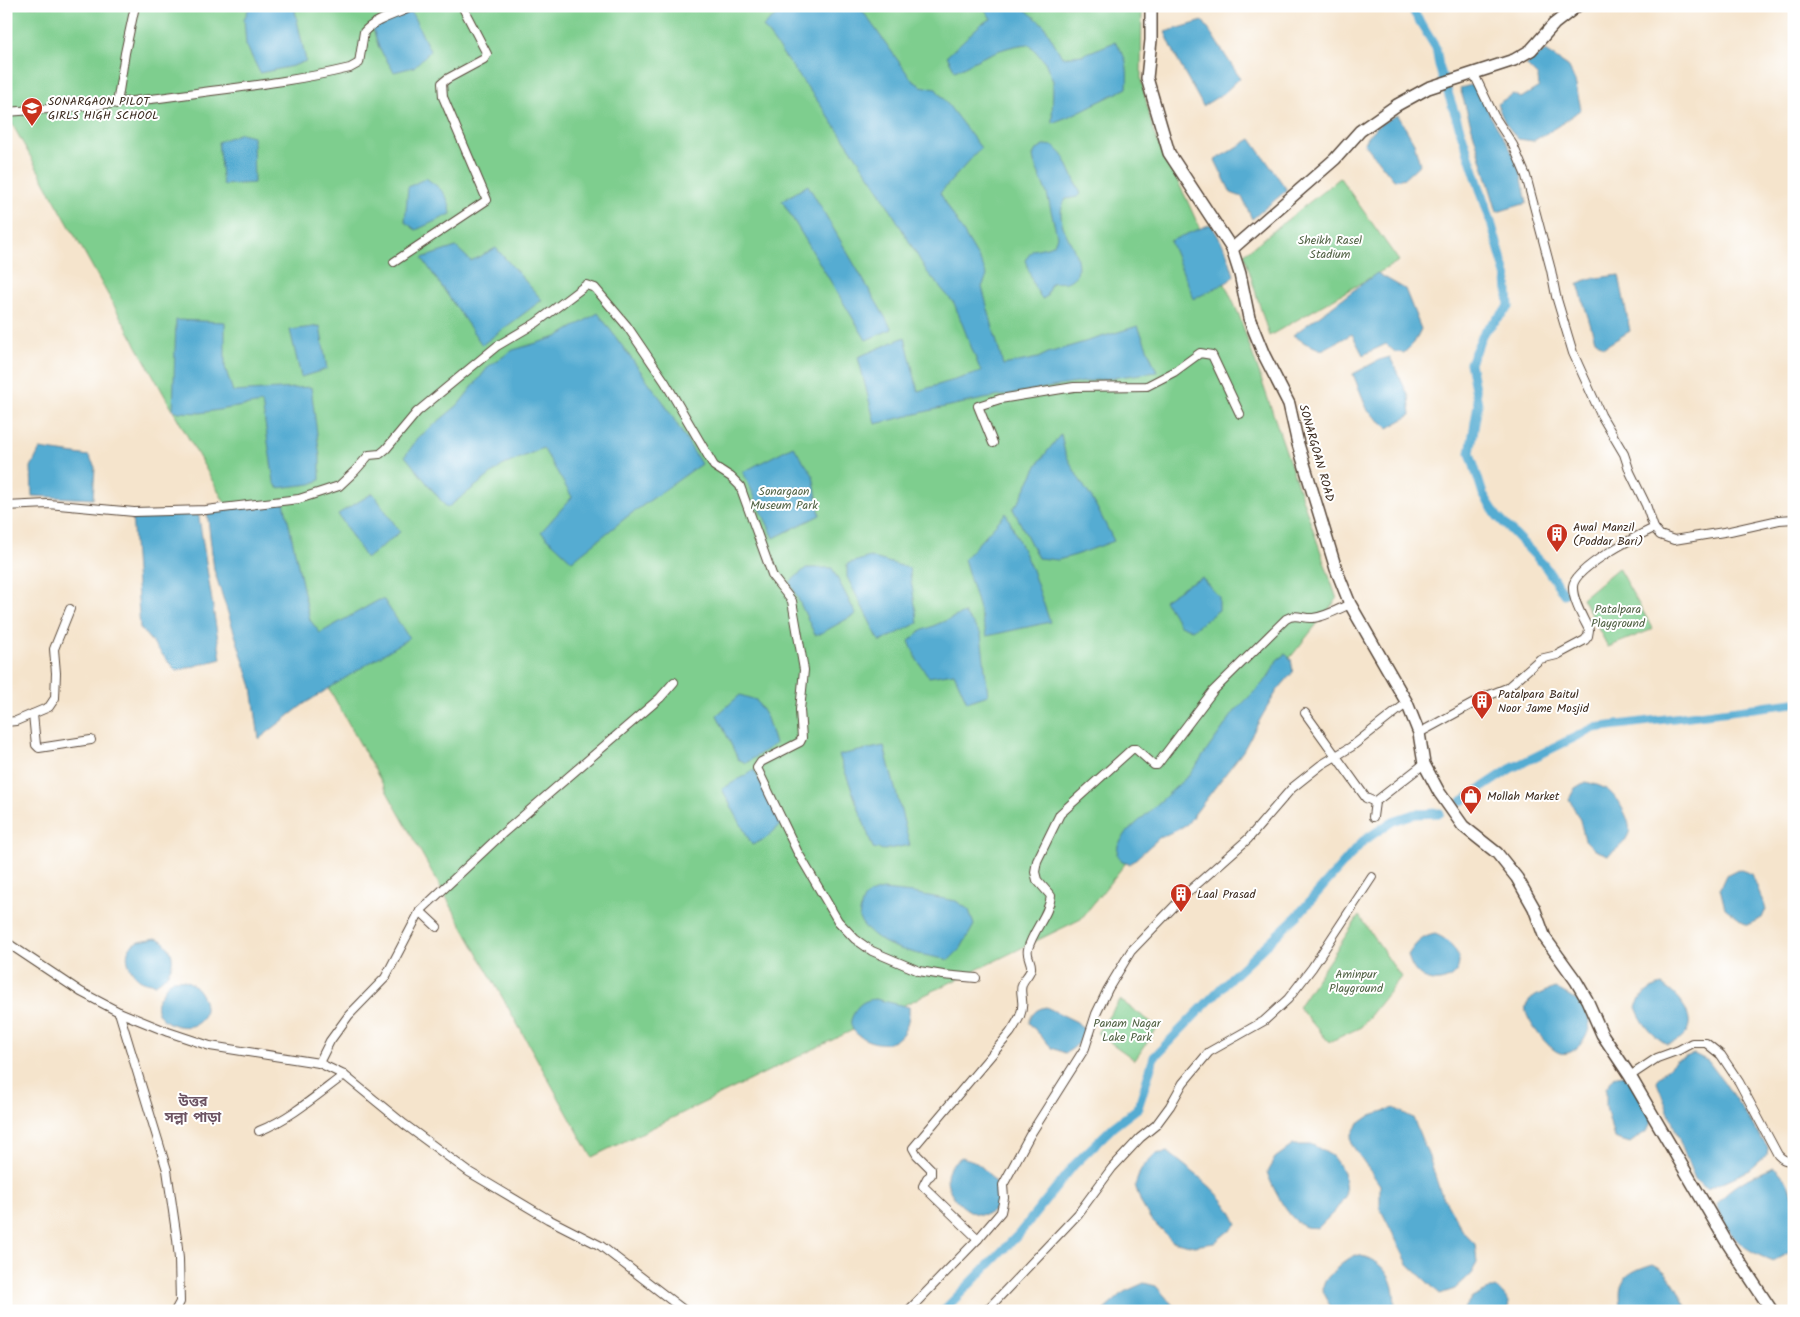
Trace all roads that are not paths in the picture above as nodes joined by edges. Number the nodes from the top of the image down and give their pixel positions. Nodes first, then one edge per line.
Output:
1 (135, 6) edge
2 (414, 6) edge
3 (462, 6) edge
4 (1151, 6) edge
5 (1577, 6) edge
6 (1474, 74) junction
7 (117, 104) junction
8 (6, 112) edge
9 (1232, 248) junction
10 (394, 262) dead end
11 (1240, 414) dead end
12 (993, 443) dead end
13 (6, 506) edge
14 (1794, 520) edge
15 (1654, 528) junction
16 (1350, 604) junction
17 (70, 609) dead end
18 (674, 682) dead end
19 (1407, 703) junction
20 (1306, 713) dead end
21 (33, 714) junction
22 (6, 722) edge
23 (1419, 734) junction
24 (91, 740) dead end
25 (1337, 756) junction
26 (1424, 764) junction
27 (1375, 802) junction
28 (1373, 817) dead end
29 (1372, 877) dead end
30 (420, 911) junction
31 (437, 927) dead end
32 (6, 942) edge
33 (976, 978) dead end
34 (119, 1012) junction
35 (318, 1063) junction
36 (344, 1075) junction
37 (1630, 1076) junction
38 (259, 1131) dead end
39 (1794, 1159) edge
40 (978, 1240) junction
41 (174, 1311) edge
42 (685, 1311) edge
43 (908, 1311) edge
44 (986, 1311) edge
45 (1772, 1311) edge

1 - 7 street
2 - 7 street
3 - 10 street
4 - 9 street, SONARGOAN ROAD
5 - 6 street
6 - 9 street
6 - 15 street
7 - 8 street
9 - 16 street, SONARGOAN ROAD
11 - 12 street
13 - 33 street
14 - 15 street
15 - 23 street
16 - 19 street, SONARGOAN ROAD
16 - 40 street
17 - 21 street
18 - 30 street
19 - 23 street, SONARGOAN ROAD
19 - 25 street
20 - 25 street
21 - 22 street
21 - 24 street
23 - 26 street, SONARGOAN ROAD
25 - 27 street
25 - 40 street
26 - 27 street
26 - 37 street, SONARGOAN ROAD
27 - 28 street
29 - 44 street
30 - 31 street
30 - 35 street
32 - 34 street
34 - 35 street
34 - 41 street
35 - 36 street
36 - 38 street
36 - 42 street
37 - 39 street
37 - 45 street, SONARGOAN ROAD
40 - 43 street

